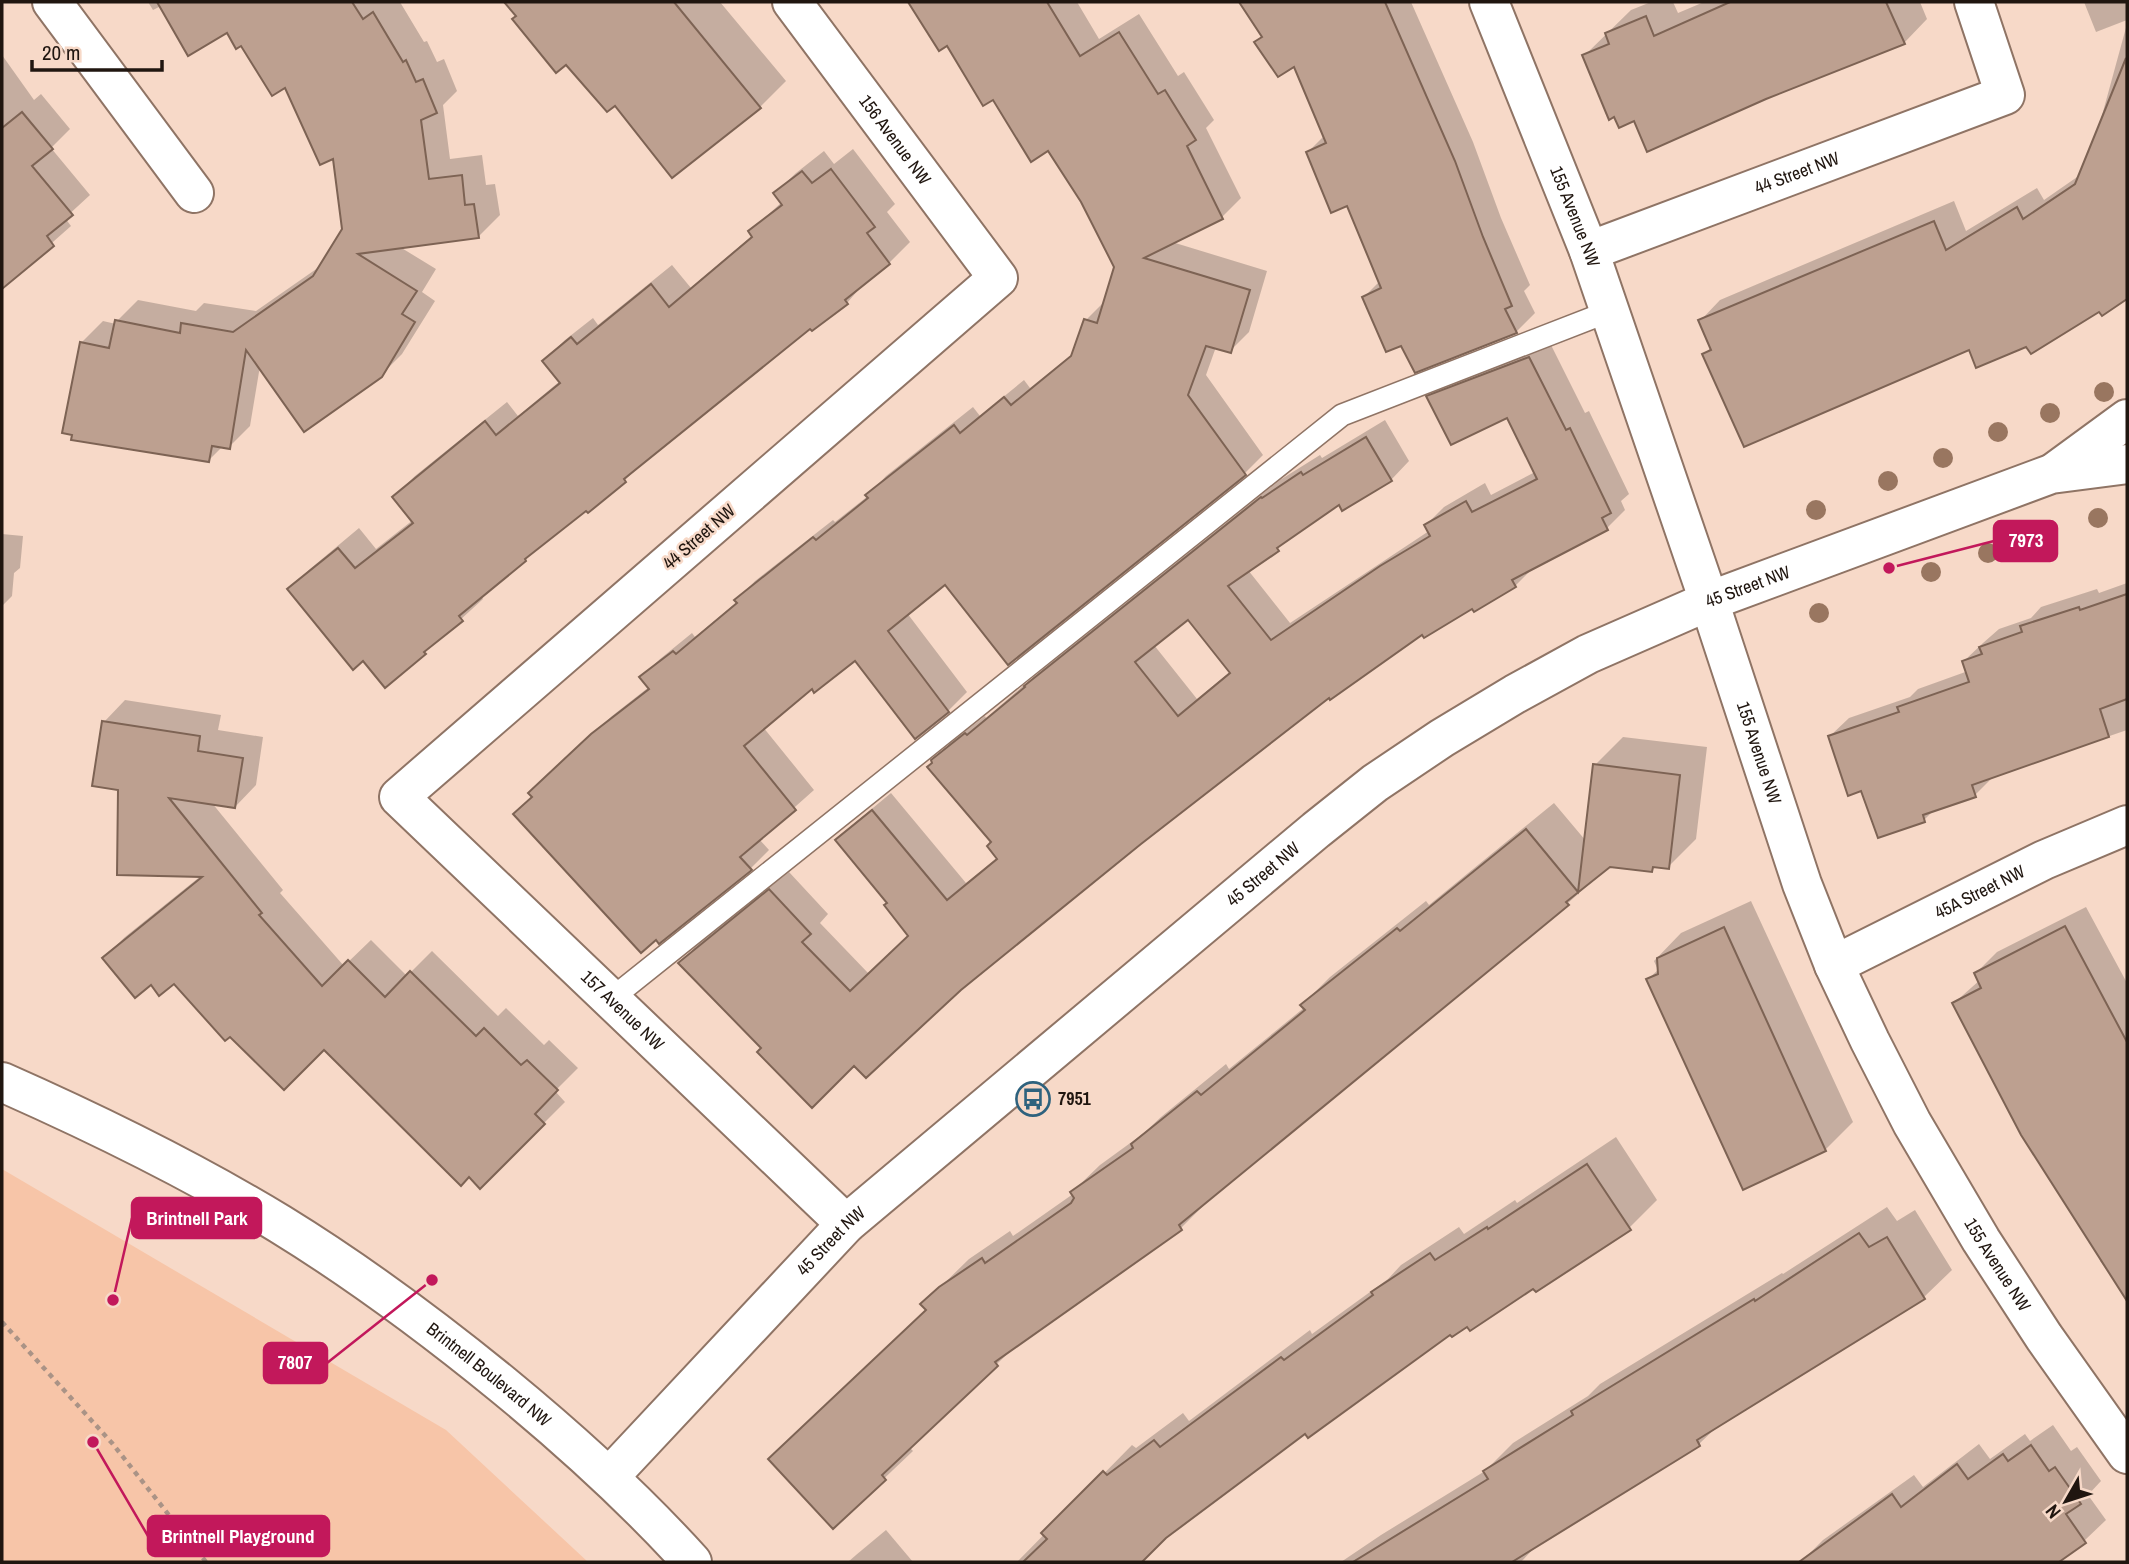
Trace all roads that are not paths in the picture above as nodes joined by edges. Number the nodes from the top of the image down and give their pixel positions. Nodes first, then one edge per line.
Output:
1 (52, 2) edge
2 (792, 2) edge
3 (1489, 2) edge
4 (1974, 2) edge
5 (194, 193) dead end
6 (1589, 251) junction
7 (998, 278) joint
8 (1610, 311) junction
9 (2127, 419) edge
10 (2127, 464) edge
11 (2051, 474) junction
12 (1709, 601) junction
13 (399, 797) joint
14 (2127, 825) edge
15 (1834, 965) junction
16 (611, 999) junction
17 (2, 1082) edge
18 (846, 1224) junction
19 (2127, 1454) edge
20 (609, 1477) junction
21 (692, 1562) edge

1 - 5 street
2 - 7 street, 156 Avenue NW
3 - 6 street, 155 Avenue NW
4 - 6 street, 44 Street NW
6 - 8 street, 155 Avenue NW
7 - 13 street, 44 Street NW
8 - 12 street, 155 Avenue NW
8 - 16 lane
9 - 11 street, 45 Street NW
10 - 11 street, 45 Street NW
11 - 12 street, 45 Street NW
12 - 15 street, 155 Avenue NW
12 - 18 street, 45 Street NW
13 - 16 street, 157 Avenue NW
14 - 15 street, 45A Street NW
15 - 19 street, 155 Avenue NW
16 - 18 street, 157 Avenue NW
17 - 20 street, Brintnell Boulevard NW
18 - 20 street, 45 Street NW
20 - 21 street, Brintnell Boulevard NW

